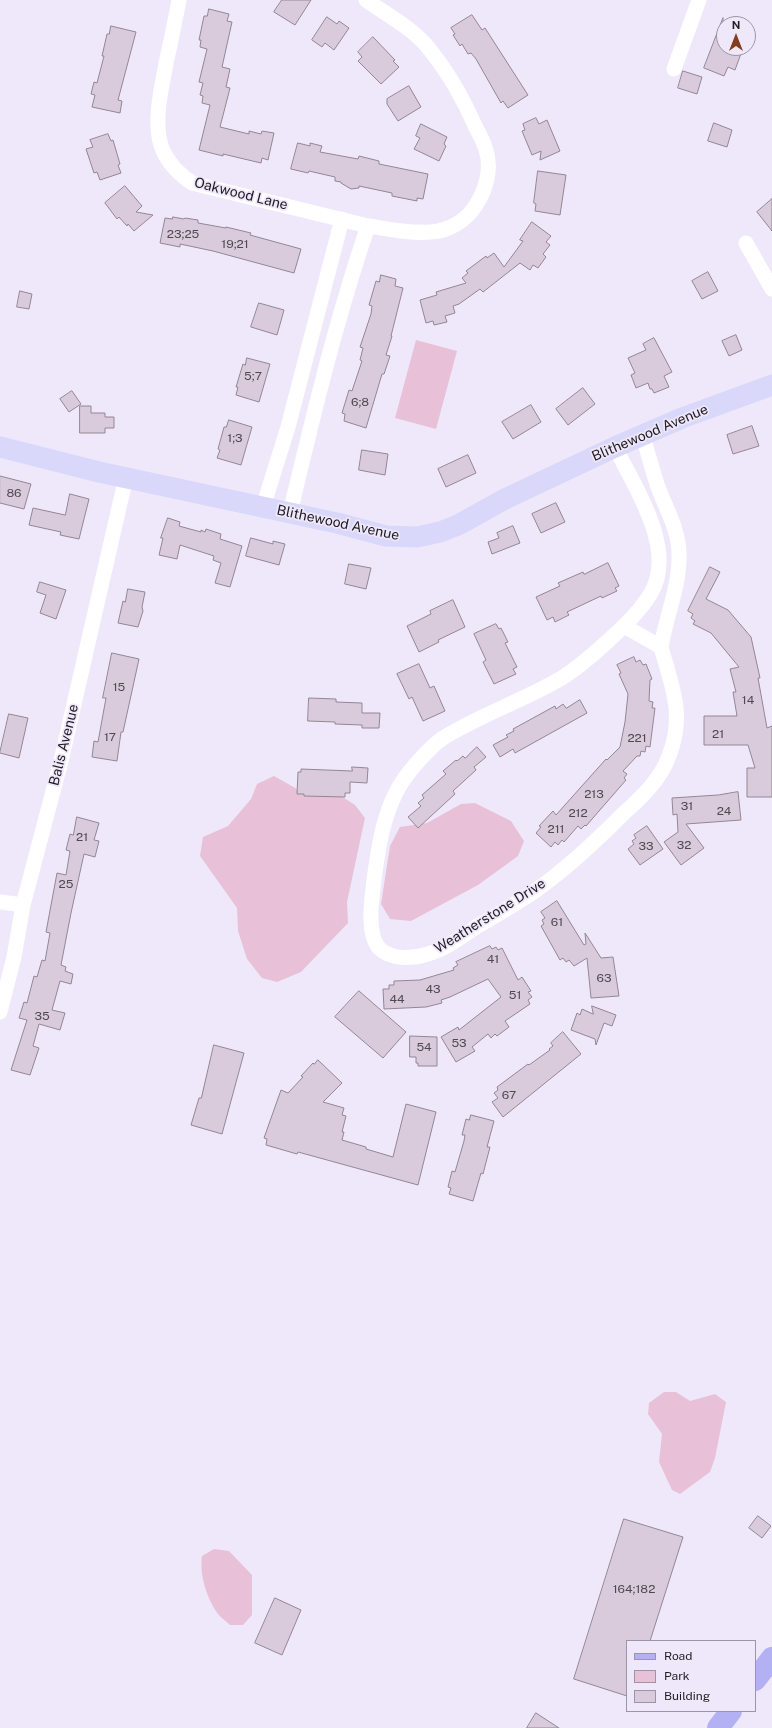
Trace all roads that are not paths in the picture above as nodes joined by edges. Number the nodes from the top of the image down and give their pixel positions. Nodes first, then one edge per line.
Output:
1 (179, 0) edge
2 (366, 0) edge
3 (699, 0) edge
4 (674, 69) dead end
5 (342, 219) junction
6 (368, 226) junction
7 (746, 243) dead end
8 (772, 290) edge
9 (772, 385) edge
10 (642, 434) junction
11 (615, 446) junction
12 (0, 447) edge
13 (126, 477) junction
14 (263, 507) junction
15 (290, 513) junction
16 (624, 626) junction
17 (661, 647) junction
18 (0, 902) edge
19 (23, 905) junction
20 (0, 1012) edge
21 (772, 1658) edge
22 (756, 1679) edge
23 (730, 1712) edge
24 (718, 1728) edge

1 - 5 street, Oakwood Lane
2 - 6 street, Oakwood Lane
3 - 4 street
5 - 6 street, Oakwood Lane
5 - 14 street
6 - 15 street
7 - 8 street
9 - 10 street, Blithewood Avenue
10 - 11 street, Blithewood Avenue
10 - 17 street
11 - 15 street, Blithewood Avenue
11 - 16 street, Weatherstone Drive
12 - 13 street, Blithewood Avenue
13 - 14 street, Blithewood Avenue
13 - 19 street, Balis Avenue
14 - 15 street, Blithewood Avenue
16 - 17 street
16 - 17 street, Weatherstone Drive
18 - 19 street
19 - 20 street, Balis Avenue
21 - 22 main road
23 - 24 main road

